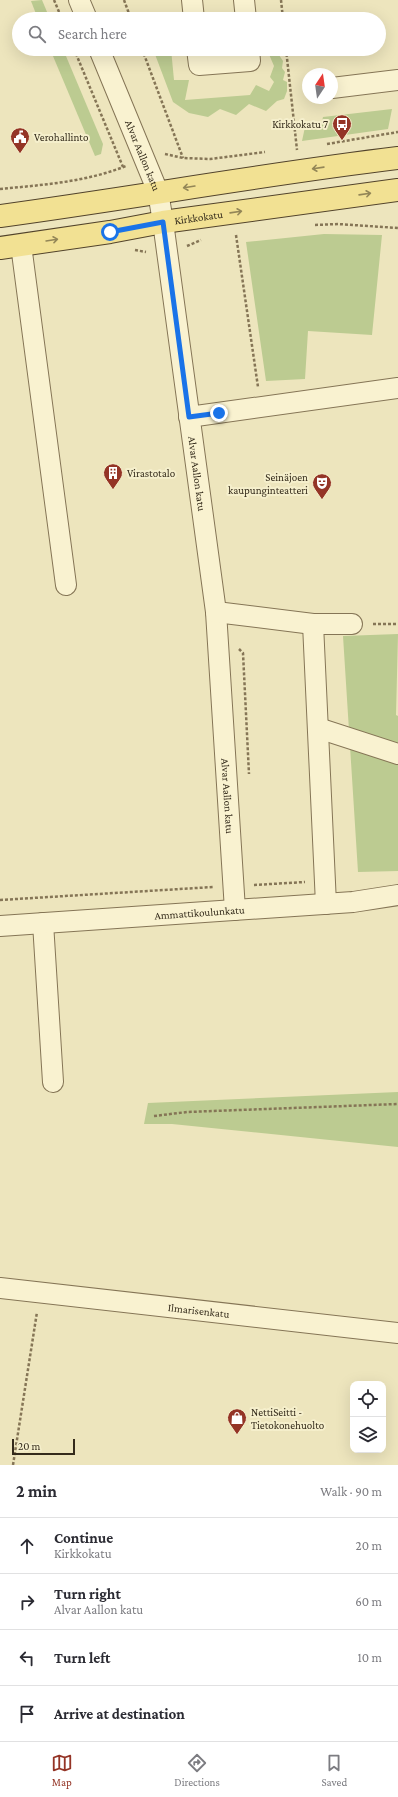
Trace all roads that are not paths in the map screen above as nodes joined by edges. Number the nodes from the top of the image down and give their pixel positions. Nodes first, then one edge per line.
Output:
1 (79, 0) edge
2 (192, 0) edge
3 (244, 0) edge
4 (84, 12) edge
5 (193, 12) edge
6 (245, 12) edge
7 (102, 56) edge
8 (198, 56) edge
9 (250, 56) edge
10 (398, 80) edge
11 (338, 87) edge
12 (398, 158) edge
13 (398, 190) edge
14 (158, 192) junction
15 (0, 216) edge
16 (163, 222) junction
17 (21, 245) junction
18 (0, 248) edge
19 (398, 388) edge
20 (189, 417) junction
21 (66, 585) dead end
22 (216, 612) junction
23 (314, 624) junction
24 (352, 624) road end
25 (318, 728) junction
26 (398, 754) edge
27 (398, 895) edge
28 (326, 904) junction
29 (234, 910) junction
30 (43, 923) junction
31 (0, 926) edge
32 (54, 1082) dead end
33 (0, 1288) edge
34 (398, 1333) edge

1 - 4 street
2 - 5 street
3 - 6 street
7 - 14 street, Alvar Aallon katu
8 - 9 street
10 - 11 street
12 -> 14 main road
16 -> 13 main road, Kirkkokatu
14 - 15 main road
14 - 16 street, Alvar Aallon katu
17 -> 16 main road, Kirkkokatu
16 - 20 street, Alvar Aallon katu
17 - 18 main road, Kirkkokatu
17 - 21 street
19 - 20 street
20 - 22 street, Alvar Aallon katu
22 - 23 street
22 - 29 street, Alvar Aallon katu
23 - 24 street
23 - 25 street
25 - 26 street
25 - 28 street
27 - 28 street, Ammattikoulunkatu
28 - 29 street, Ammattikoulunkatu
29 - 30 street, Ammattikoulunkatu
30 - 31 street, Ammattikoulunkatu
30 - 32 street
33 - 34 street, Ilmarisenkatu

